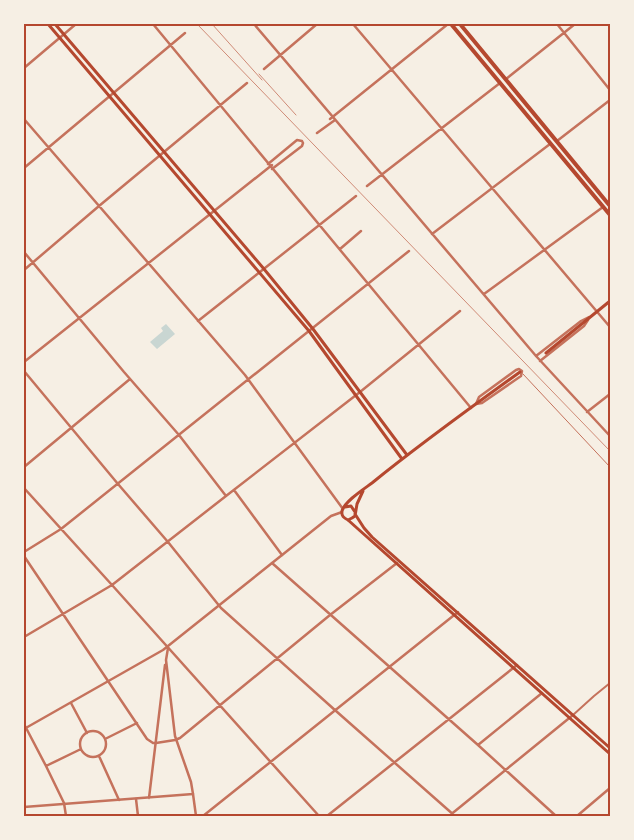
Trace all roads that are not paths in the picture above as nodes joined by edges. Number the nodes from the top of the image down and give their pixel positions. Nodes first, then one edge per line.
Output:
1 (48, 24) edge
2 (55, 24) edge
3 (76, 24) edge
4 (153, 24) edge
5 (254, 24) edge
6 (317, 24) edge
7 (353, 24) edge
8 (450, 24) edge
9 (460, 24) edge
10 (557, 24) edge
11 (575, 24) edge
12 (564, 32) junction
13 (64, 34) junction
14 (185, 34) dead end
15 (59, 37) junction
16 (171, 46) junction
17 (280, 56) junction
18 (24, 68) edge
19 (392, 68) junction
20 (264, 69) dead end
21 (506, 79) junction
22 (247, 83) dead end
23 (500, 83) junction
24 (610, 90) edge
25 (113, 93) junction
26 (109, 96) junction
27 (610, 100) edge
28 (221, 106) junction
29 (333, 118) junction
30 (24, 119) edge
31 (441, 128) junction
32 (317, 133) dead end
33 (557, 141) junction
34 (550, 143) junction
35 (48, 147) junction
36 (164, 152) junction
37 (160, 155) junction
38 (270, 166) junction
39 (24, 168) edge
40 (381, 174) junction
41 (367, 186) dead end
42 (492, 188) junction
43 (356, 196) dead end
44 (609, 203) edge
45 (99, 206) junction
46 (604, 206) junction
47 (214, 211) junction
48 (210, 214) junction
49 (610, 215) edge
50 (320, 225) junction
51 (361, 230) dead end
52 (432, 234) junction
53 (340, 249) junction
54 (544, 250) junction
55 (24, 252) edge
56 (409, 252) dead end
57 (32, 263) junction
58 (148, 264) junction
59 (264, 269) junction
60 (24, 270) edge
61 (260, 272) junction
62 (368, 283) junction
63 (484, 294) junction
64 (610, 301) edge
65 (460, 311) dead end
66 (597, 312) junction
67 (591, 316) junction
68 (79, 319) junction
69 (198, 320) junction
70 (610, 327) edge
71 (311, 330) junction
72 (419, 345) junction
73 (546, 353) dead end
74 (536, 356) junction
75 (540, 361) junction
76 (24, 362) edge
77 (24, 371) edge
78 (521, 373) joint
79 (130, 379) junction
80 (249, 380) junction
81 (358, 393) junction
82 (610, 394) edge
83 (471, 408) junction
84 (587, 412) junction
85 (71, 428) junction
86 (179, 435) junction
87 (610, 436) edge
88 (294, 443) junction
89 (407, 455) junction
90 (402, 458) junction
91 (24, 467) edge
92 (610, 467) edge
93 (118, 484) junction
94 (24, 488) edge
95 (364, 489) junction
96 (234, 490) junction
97 (226, 496) junction
98 (343, 510) junction
99 (355, 513) junction
100 (348, 520) junction
101 (61, 529) junction
102 (168, 542) junction
103 (24, 552) edge
104 (282, 555) junction
105 (24, 556) edge
106 (398, 562) junction
107 (272, 563) junction
108 (112, 585) junction
109 (219, 605) junction
110 (457, 614) junction
111 (63, 615) junction
112 (330, 615) junction
113 (24, 637) edge
114 (168, 647) junction
115 (278, 659) junction
116 (166, 660) junction
117 (515, 666) junction
118 (390, 668) junction
119 (108, 682) junction
120 (610, 683) edge
121 (542, 693) junction
122 (71, 703) junction
123 (220, 706) junction
124 (336, 711) junction
125 (571, 716) junction
126 (448, 719) junction
127 (137, 723) junction
128 (24, 724) edge
129 (25, 729) edge
130 (87, 733) junction
131 (105, 739) junction
132 (175, 740) junction
133 (156, 744) junction
134 (478, 746) junction
135 (610, 748) edge
136 (81, 749) junction
137 (610, 754) edge
138 (99, 755) junction
139 (271, 762) junction
140 (395, 762) junction
141 (46, 766) junction
142 (506, 770) junction
143 (610, 788) edge
144 (193, 794) junction
145 (149, 798) junction
146 (136, 799) junction
147 (120, 800) junction
148 (64, 803) junction
149 (24, 807) edge
150 (454, 815) edge
151 (66, 816) edge
152 (138, 816) edge
153 (196, 816) edge
154 (203, 816) edge
155 (319, 816) edge
156 (326, 816) edge
157 (449, 816) edge
158 (556, 816) edge
159 (577, 816) edge

1 - 15 main road
2 - 13 main road
3 - 13 street
4 - 16 street
5 - 17 street
6 - 17 street
7 - 19 street
8 - 19 street
8 - 23 main road
9 - 21 main road
10 - 12 street
11 - 12 street
12 - 21 street
12 - 24 street
13 - 15 street
13 - 25 main road
14 - 16 street
15 - 18 street
15 - 26 main road
16 - 25 street
16 - 28 street
17 - 20 street
17 - 29 street
19 - 29 street
19 - 31 street
21 - 33 main road
22 - 28 street
23 - 31 street
23 - 34 main road
25 - 26 street
25 - 36 main road
26 - 35 street
26 - 37 main road
27 - 33 street
28 - 36 street
28 - 38 street
29 - 32 street
29 - 40 street
30 - 35 street
31 - 40 street
31 - 42 street
33 - 44 main road
34 - 42 street
34 - 46 main road
35 - 39 street
35 - 45 street
36 - 37 street
36 - 47 main road
37 - 45 street
37 - 48 main road
38 - 38 street
38 - 47 street
38 - 50 street
40 - 41 street
40 - 52 street
42 - 52 street
42 - 54 street
43 - 50 street
44 - 46 street
45 - 57 street
45 - 58 street
46 - 49 main road
46 - 54 street
47 - 48 street
47 - 59 main road
48 - 58 street
48 - 61 main road
50 - 53 street
50 - 59 street
51 - 53 street
52 - 63 street
53 - 62 street
54 - 63 street
54 - 66 street
55 - 57 street
56 - 62 street
57 - 60 street
57 - 68 street
58 - 68 street
58 - 69 street
59 - 61 street
59 - 71 main road
61 - 69 street
61 - 71 main road
62 - 71 street
62 - 72 street
63 - 74 street
64 - 66 main road
65 - 72 street
66 - 67 main road
66 - 70 street
67 - 73 main road
67 - 74 street
67 - 75 street
68 - 76 street
68 - 79 street
69 - 80 street
71 - 80 street
71 - 81 main road
72 - 81 street
72 - 83 street
74 - 75 street
75 - 84 street
77 - 85 street
78 - 83 main road
78 - 92 lane
79 - 85 street
79 - 86 street
80 - 86 street
80 - 88 street
81 - 88 street
81 - 89 main road
81 - 90 main road
82 - 84 street
83 - 89 main road
84 - 87 street
85 - 91 street
85 - 93 street
86 - 93 street
86 - 97 street
88 - 96 street
88 - 98 street
89 - 90 main road
90 - 95 main road
93 - 101 street
93 - 102 street
94 - 101 street
95 - 98 main road
95 - 99 main road
96 - 97 street
96 - 104 street
97 - 102 street
98 - 99 main road
98 - 100 main road
98 - 104 street
99 - 100 main road
99 - 106 main road
100 - 106 main road
101 - 103 street
101 - 108 street
102 - 108 street
102 - 109 street
104 - 107 street
105 - 111 street
106 - 110 main road
106 - 112 street
107 - 109 street
107 - 112 street
108 - 111 street
108 - 114 street
109 - 114 street
109 - 115 street
110 - 117 main road
110 - 118 street
111 - 113 street
111 - 119 street
112 - 115 street
112 - 118 street
114 - 116 street
114 - 119 street
114 - 123 street
115 - 123 street
115 - 124 street
116 - 132 street
116 - 133 street
117 - 121 main road
117 - 125 main road
117 - 126 street
118 - 124 street
118 - 126 street
119 - 122 street
119 - 127 street
120 - 125 street
121 - 125 main road
121 - 134 street
122 - 129 street
122 - 130 street
123 - 132 street
123 - 139 street
124 - 139 street
124 - 140 street
125 - 135 main road
125 - 137 main road
125 - 142 street
126 - 134 street
126 - 140 street
127 - 131 street
127 - 133 street
128 - 129 street
129 - 141 street
130 - 131 street
130 - 136 street
131 - 138 street
132 - 133 street
132 - 144 street
133 - 145 street
134 - 142 street
136 - 138 street
136 - 141 street
138 - 147 street
139 - 154 street
139 - 155 street
140 - 150 street
140 - 156 street
141 - 148 street
142 - 150 street
142 - 158 street
143 - 159 street
144 - 145 street
144 - 153 street
145 - 146 street
146 - 147 street
146 - 152 street
147 - 148 street
148 - 149 street
148 - 151 street
150 - 157 street

